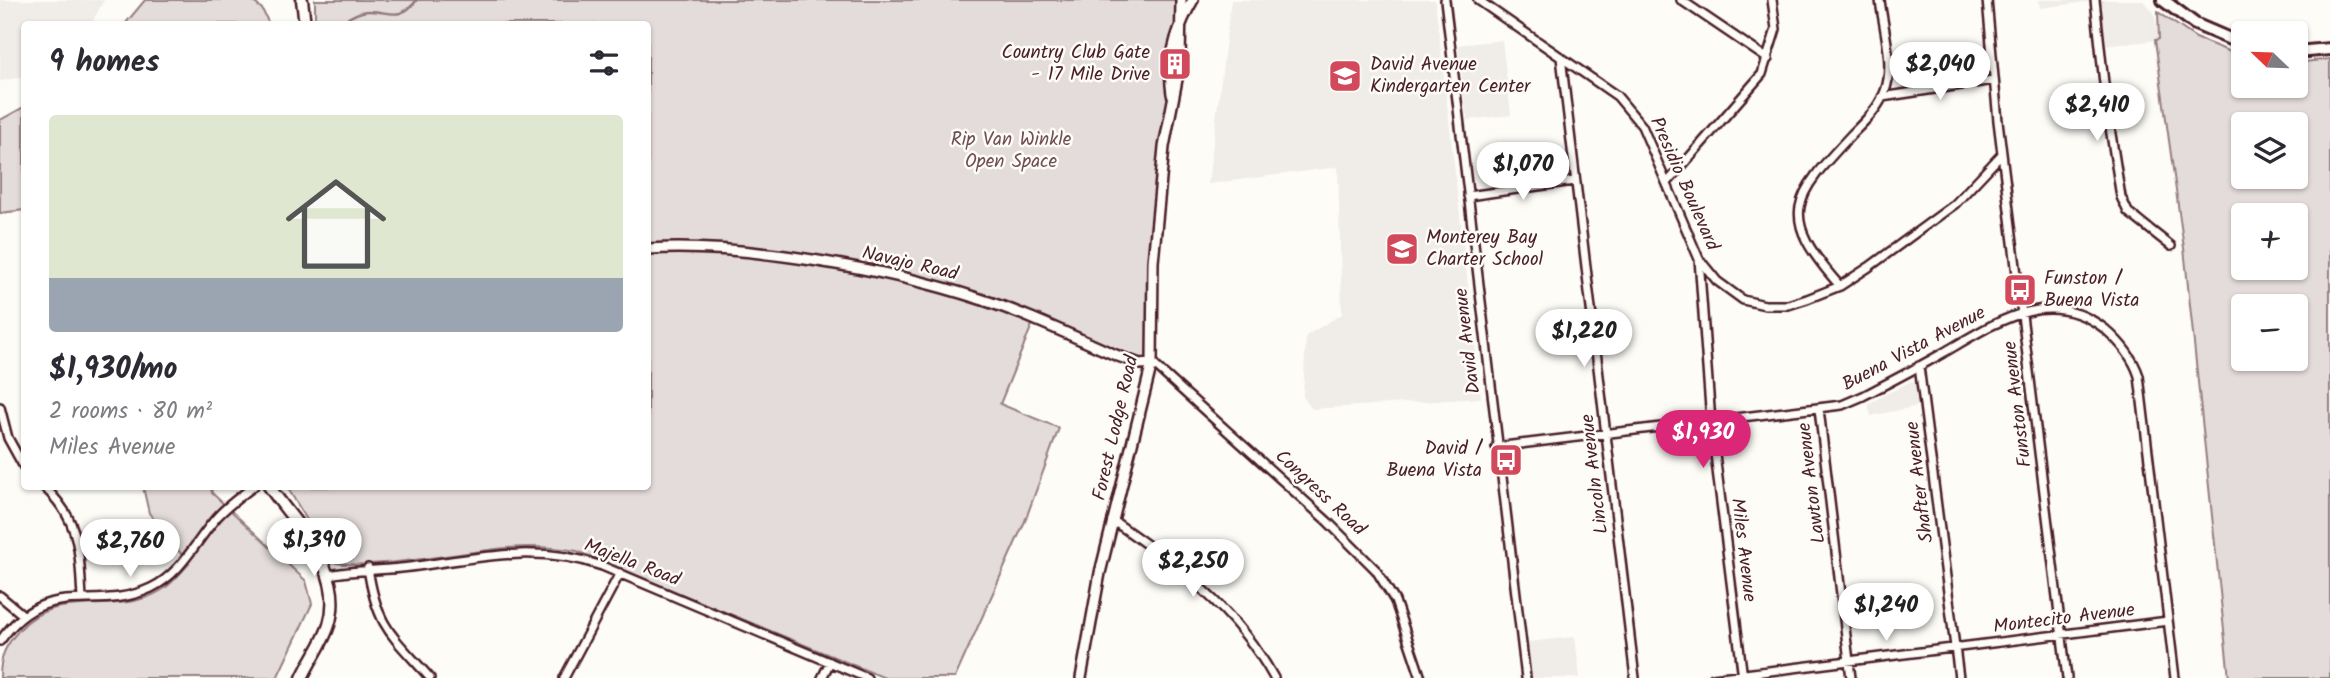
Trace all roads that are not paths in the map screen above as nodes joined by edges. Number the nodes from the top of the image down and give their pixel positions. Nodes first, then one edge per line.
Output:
1 (302, 0) edge
2 (1193, 0) edge
3 (1445, 0) edge
4 (1478, 0) edge
5 (1681, 0) edge
6 (1772, 0) edge
7 (1880, 0) edge
8 (1987, 0) edge
9 (2095, 0) edge
10 (2163, 0) edge
11 (1181, 1) edge
12 (304, 21) edge
13 (1180, 30) junction
14 (2231, 39) edge
15 (2330, 49) edge
16 (2308, 51) edge
17 (1561, 57) junction
18 (1768, 59) junction
19 (1994, 80) junction
20 (1882, 97) junction
21 (2003, 154) junction
22 (1574, 181) junction
23 (1668, 183) junction
24 (1468, 196) junction
25 (2171, 246) dead end
26 (651, 249) edge
27 (1699, 258) junction
28 (1840, 286) junction
29 (2022, 312) junction
30 (1152, 363) junction
31 (1919, 366) junction
32 (0, 407) edge
33 (1819, 409) junction
34 (1711, 422) junction
35 (1606, 435) junction
36 (1496, 447) junction
37 (21, 462) edge
38 (47, 490) edge
39 (249, 490) edge
40 (272, 490) edge
41 (1112, 520) junction
42 (368, 568) junction
43 (620, 573) junction
44 (329, 575) junction
45 (0, 596) edge
46 (82, 598) junction
47 (23, 615) junction
48 (2168, 621) junction
49 (2061, 635) junction
50 (0, 641) edge
51 (1955, 649) junction
52 (1849, 661) junction
53 (830, 662) junction
54 (1743, 676) edge
55 (302, 678) edge
56 (430, 678) edge
57 (564, 678) edge
58 (822, 678) edge
59 (867, 678) edge
60 (1081, 678) edge
61 (1274, 678) edge
62 (1421, 678) edge
63 (1526, 678) edge
64 (1635, 678) edge
65 (1713, 678) edge
66 (1851, 678) edge
67 (1959, 678) edge
68 (2067, 678) edge
69 (2175, 678) edge

1 - 12 main road
2 - 13 street
3 - 24 street, David Avenue
4 - 17 street, Presidio Boulevard
5 - 18 street
6 - 18 street
7 - 20 street
8 - 19 street, Funston Avenue
9 - 25 street
10 - 14 main road
11 - 13 street, Forest Lodge Road
13 - 30 street, Forest Lodge Road
15 - 16 main road
17 - 22 street, Lincoln Avenue
17 - 23 street, Presidio Boulevard
18 - 23 street
19 - 20 street
19 - 21 street, Funston Avenue
20 - 28 street
21 - 28 street, Presidio Boulevard
21 - 29 street, Funston Avenue
22 - 24 street
22 - 35 street, Lincoln Avenue
23 - 27 street, Presidio Boulevard
24 - 36 street, David Avenue
26 - 30 street, Navajo Road
27 - 28 street, Presidio Boulevard
27 - 34 street, Miles Avenue
29 - 31 street, Buena Vista Avenue
29 - 48 street, Buena Vista Avenue
29 - 49 street, Funston Avenue
30 - 41 street, Forest Lodge Road
30 - 62 street, Congress Road
31 - 33 street, Buena Vista Avenue
31 - 51 street, Shafter Avenue
32 - 37 street
33 - 34 street, Buena Vista Avenue
33 - 52 street, Lawton Avenue
34 - 35 street, Buena Vista Avenue
34 - 54 street, Miles Avenue
35 - 36 street, Buena Vista Avenue
35 - 64 street, Lincoln Avenue
36 - 63 street, David Avenue
38 - 46 street
39 - 46 street
40 - 44 main road
41 - 60 street, Forest Lodge Road
41 - 61 street
42 - 43 street, Majella Road
42 - 44 street, Majella Road
42 - 56 street
43 - 53 street, Majella Road
43 - 57 street
44 - 55 main road
45 - 47 street
46 - 47 street
47 - 50 street
48 - 49 street, Montecito Avenue
48 - 69 street, Buena Vista Avenue
49 - 51 street, Montecito Avenue
49 - 68 street, Funston Avenue
51 - 52 street, Montecito Avenue
51 - 67 street, Shafter Avenue
52 - 54 street, Montecito Avenue
52 - 66 street, Lawton Avenue
53 - 58 street
53 - 59 street, Majella Road
54 - 65 street, Montecito Avenue

